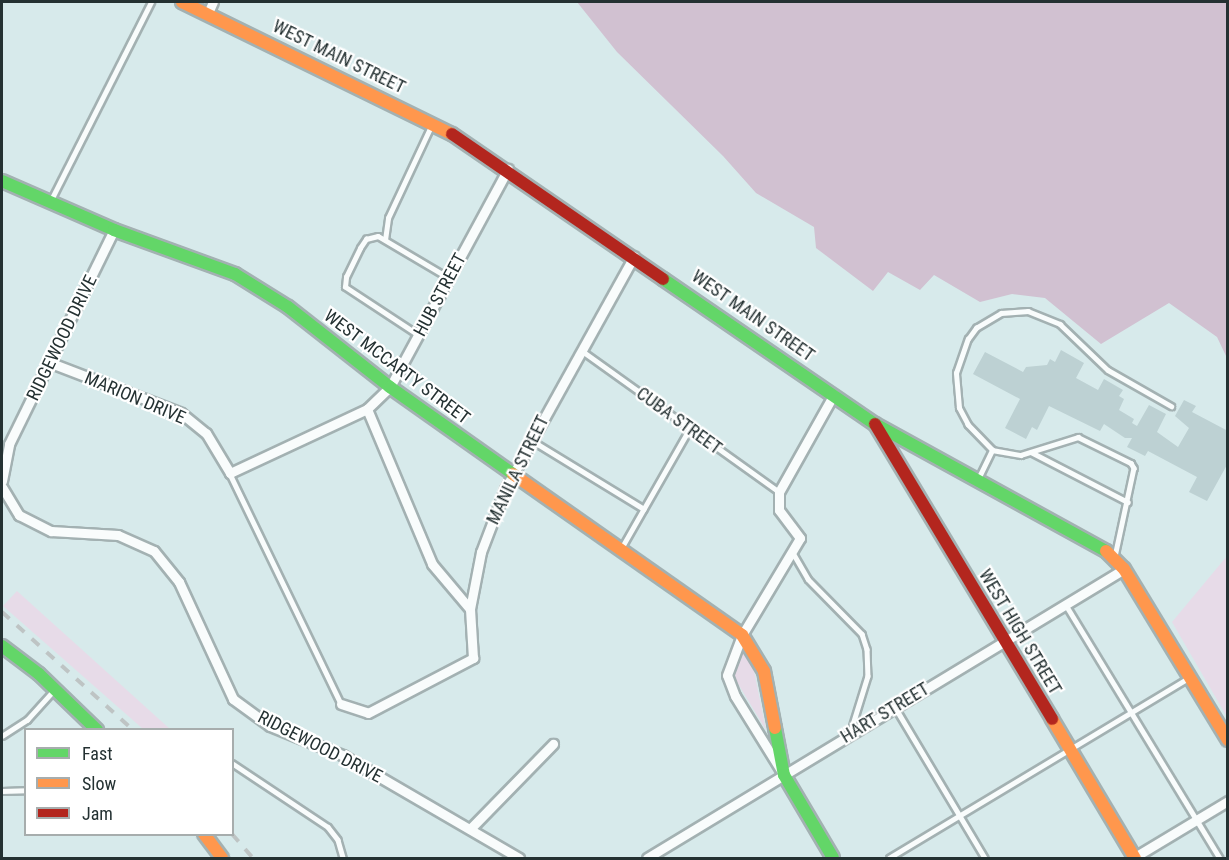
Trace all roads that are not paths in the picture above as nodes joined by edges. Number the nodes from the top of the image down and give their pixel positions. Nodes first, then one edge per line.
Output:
1 (151, 2) edge
2 (182, 2) edge
3 (213, 2) edge
4 (208, 13) junction
5 (433, 123) junction
6 (508, 170) junction
7 (2, 181) edge
8 (50, 202) junction
9 (114, 230) junction
10 (385, 240) junction
11 (634, 256) junction
12 (449, 278) junction
13 (418, 335) junction
14 (580, 350) junction
15 (51, 363) junction
16 (390, 387) junction
17 (834, 394) junction
18 (1171, 406) dead end
19 (367, 409) junction
20 (875, 423) junction
21 (690, 428) junction
22 (531, 440) junction
23 (992, 450) junction
24 (1031, 452) junction
25 (230, 473) junction
26 (512, 473) junction
27 (978, 478) junction
28 (2, 481) edge
29 (2, 488) edge
30 (779, 492) junction
31 (1128, 502) junction
32 (644, 509) junction
33 (620, 549) junction
34 (792, 551) junction
35 (1115, 557) junction
36 (1124, 569) junction
37 (1066, 605) junction
38 (470, 609) junction
39 (742, 635) junction
40 (1004, 641) junction
41 (2, 646) edge
42 (1190, 677) junction
43 (55, 689) junction
44 (341, 704) joint
45 (895, 707) junction
46 (1133, 711) junction
47 (96, 728) edge
48 (850, 734) junction
49 (2, 736) edge
50 (1227, 740) edge
51 (553, 744) dead end
52 (1069, 749) junction
53 (234, 764) edge
54 (784, 775) junction
55 (24, 790) edge
56 (2, 791) edge
57 (1227, 801) edge
58 (960, 816) junction
59 (1197, 819) junction
60 (470, 829) junction
61 (206, 836) edge
62 (222, 858) edge
63 (343, 858) edge
64 (519, 858) edge
65 (646, 858) edge
66 (833, 858) edge
67 (889, 858) edge
68 (985, 858) edge
69 (1134, 858) edge
70 (1220, 858) edge

1 - 8 lane
2 - 4 street, WEST MAIN STREET
3 - 4 street
4 - 5 street, WEST MAIN STREET
5 - 6 street, WEST MAIN STREET
5 - 10 lane
6 - 11 street, WEST MAIN STREET
6 - 12 street, HUB STREET
7 - 8 street, WEST MCCARTY STREET
8 - 9 street, WEST MCCARTY STREET
9 - 15 street, RIDGEWOOD DRIVE
9 - 16 street, WEST MCCARTY STREET
10 - 12 lane
10 - 13 lane
11 - 14 street, MANILA STREET
11 - 17 street, WEST MAIN STREET
12 - 13 street, HUB STREET
13 - 16 street, HUB STREET
14 - 21 lane, CUBA STREET
14 - 22 street, MANILA STREET
15 - 25 street, MARION DRIVE
15 - 28 street, RIDGEWOOD DRIVE
16 - 19 street, HUB STREET
16 - 26 street, WEST MCCARTY STREET
17 - 20 street, WEST MAIN STREET
17 - 30 street
18 - 23 lane
19 - 25 street, HUB STREET
19 - 38 street
20 - 27 street, WEST MAIN STREET
20 - 40 street, WEST HIGH STREET
21 - 30 lane, CUBA STREET
21 - 32 lane
22 - 26 street, MANILA STREET
22 - 32 lane
23 - 24 lane
23 - 27 lane
24 - 31 lane
24 - 31 lane
25 - 44 lane
26 - 33 street, WEST MCCARTY STREET
26 - 38 street, MANILA STREET
27 - 35 street, WEST MAIN STREET
29 - 60 street, RIDGEWOOD DRIVE
30 - 34 street
31 - 35 lane
32 - 33 lane
33 - 39 street, WEST MCCARTY STREET
34 - 39 street
34 - 48 lane
35 - 36 street, WEST MAIN STREET
36 - 37 street, HART STREET
36 - 42 street, WEST MAIN STREET
37 - 40 street, HART STREET
37 - 46 lane
38 - 44 street, MANILA STREET
39 - 54 street, WEST MCCARTY STREET
39 - 54 street, WEST MCCARTY STREET
40 - 45 street, HART STREET
40 - 52 street, WEST HIGH STREET
41 - 43 street
42 - 46 lane
42 - 50 street, WEST MAIN STREET
43 - 47 street
43 - 49 lane
45 - 48 street, HART STREET
45 - 58 lane
46 - 52 lane
46 - 59 lane
48 - 54 street, HART STREET
51 - 60 street
52 - 58 lane
52 - 69 street, WEST HIGH STREET
53 - 63 lane
54 - 65 street, HART STREET
54 - 66 street, WEST MCCARTY STREET
55 - 56 lane
57 - 59 street
58 - 67 lane
58 - 68 lane
59 - 69 street
59 - 70 lane
60 - 64 street, RIDGEWOOD DRIVE
61 - 62 street

